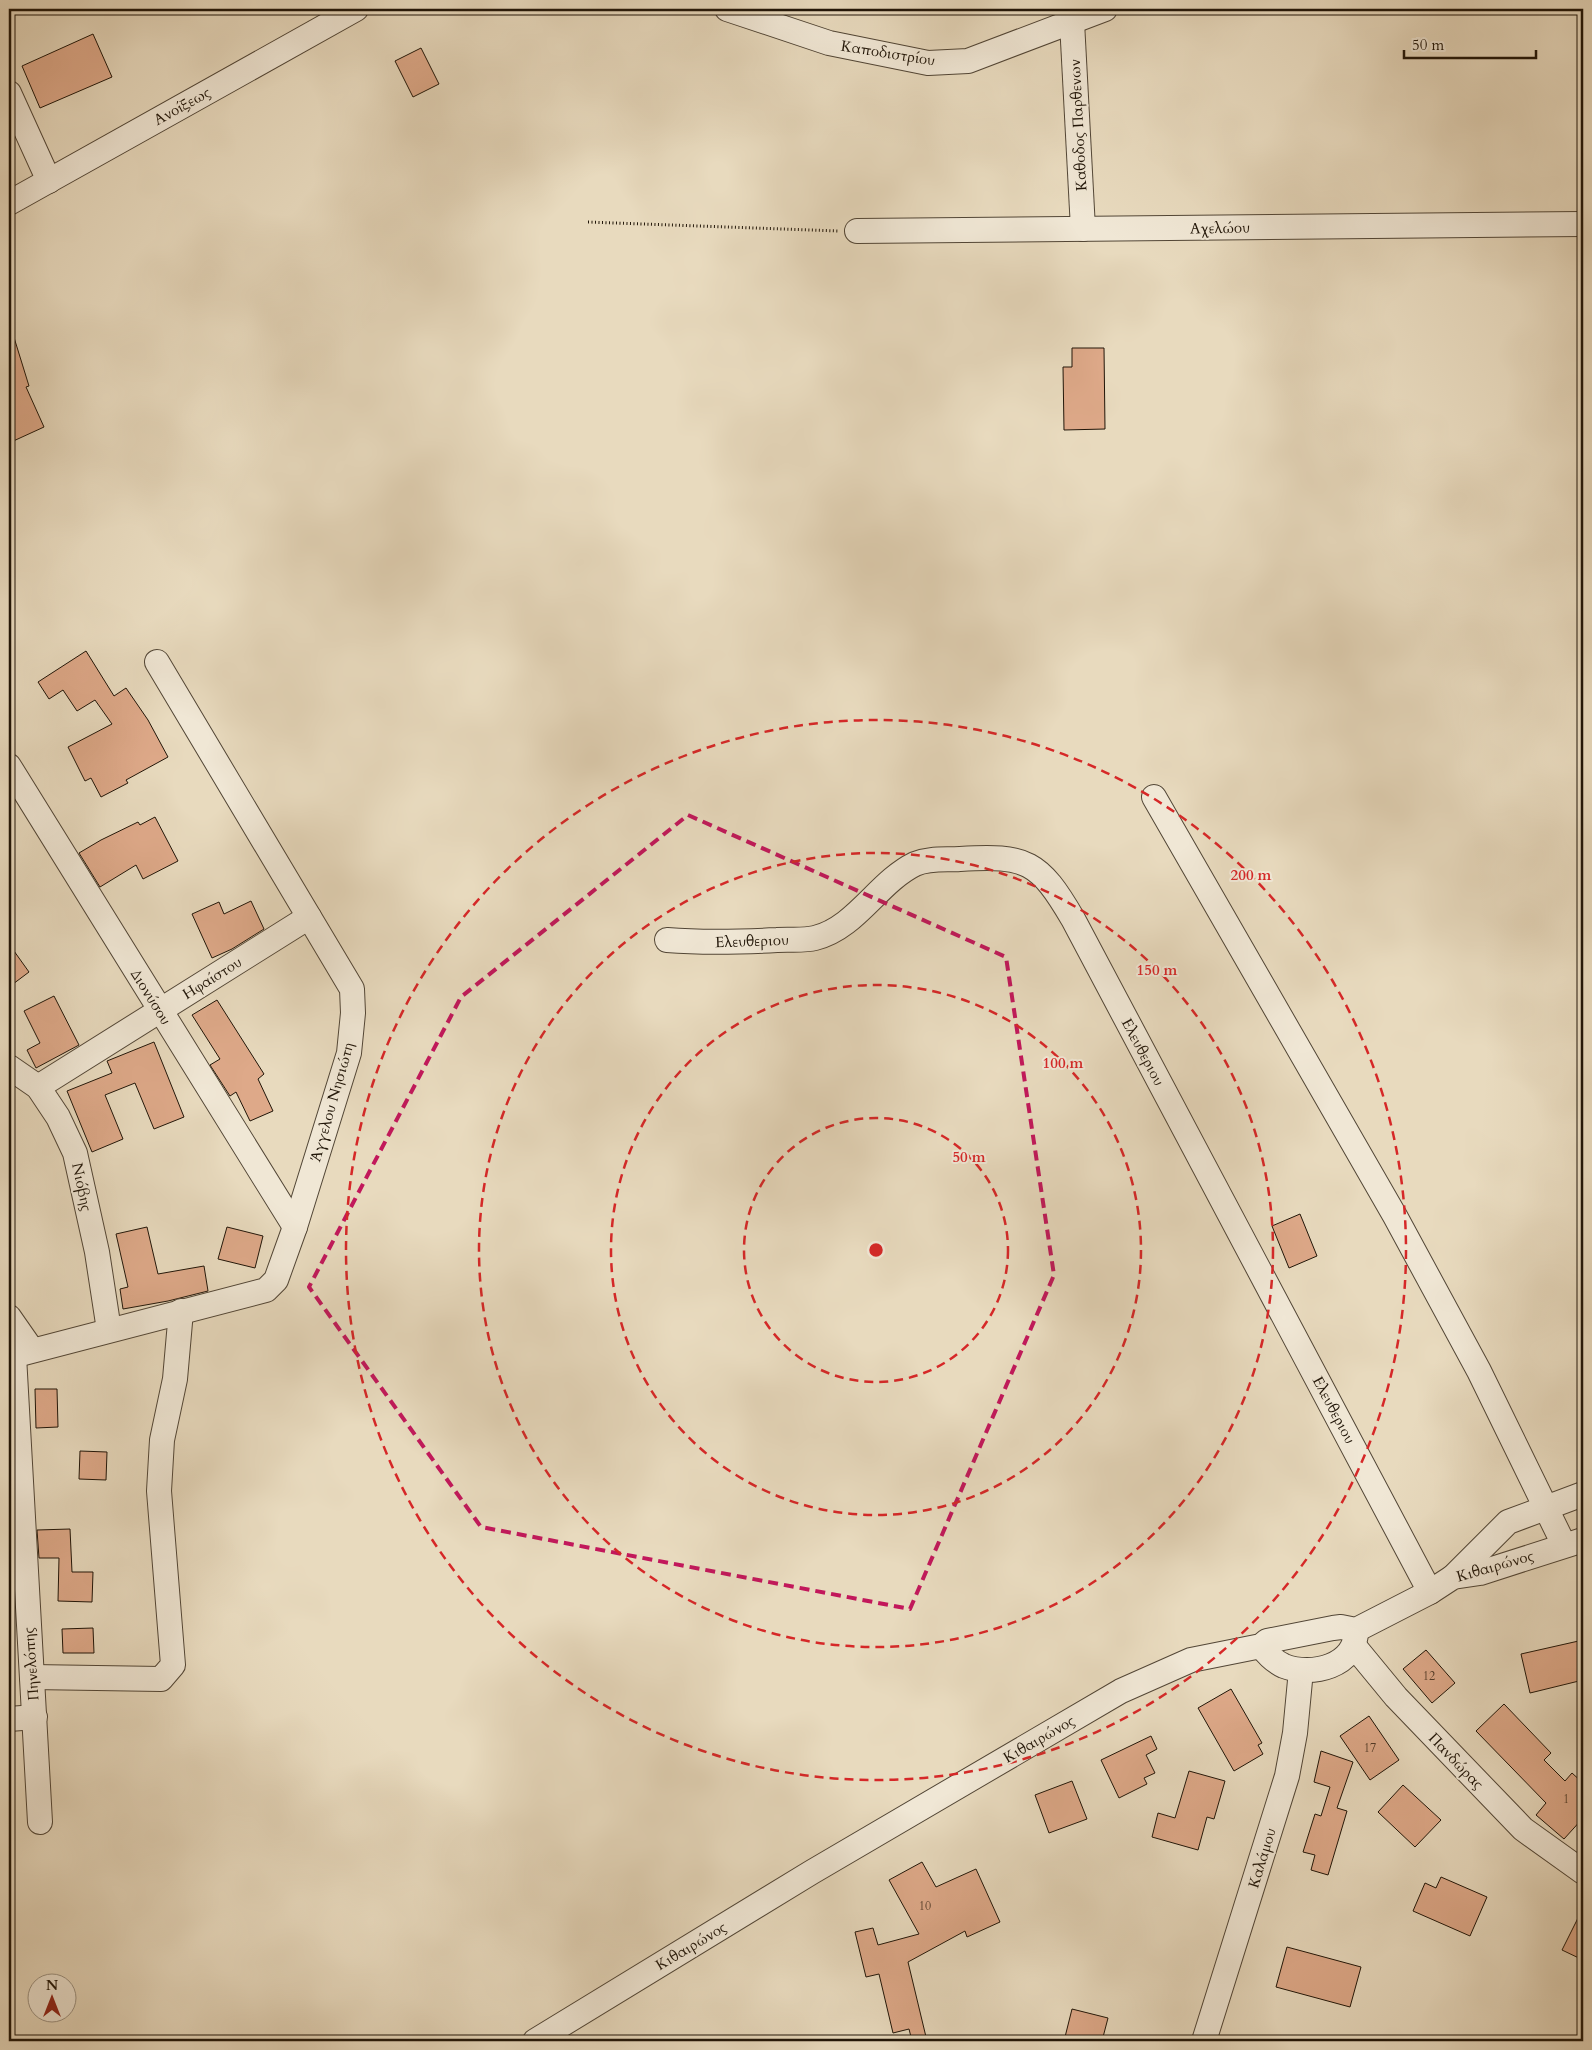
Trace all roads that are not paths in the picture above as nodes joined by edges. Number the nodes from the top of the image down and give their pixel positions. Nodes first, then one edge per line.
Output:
1 (356, 9) edge
2 (727, 9) edge
3 (1105, 9) edge
4 (1072, 22) junction
5 (9, 94) edge
6 (49, 181) junction
7 (9, 203) edge
8 (1583, 224) edge
9 (1083, 229) junction
10 (857, 232) road end
11 (157, 662) dead end
12 (9, 766) edge
13 (1154, 797) dead end
14 (309, 917) junction
15 (666, 940) dead end
16 (160, 1011) junction
17 (9, 1067) edge
18 (38, 1087) junction
19 (295, 1227) junction
20 (181, 1311) junction
21 (9, 1317) edge
22 (109, 1330) junction
23 (18, 1354) edge
24 (1583, 1494) edge
25 (1545, 1508) junction
26 (1574, 1542) edge
27 (1453, 1577) junction
28 (1430, 1592) junction
29 (1355, 1638) junction
30 (1261, 1646) junction
31 (1301, 1670) junction
32 (32, 1677) junction
33 (34, 1717) junction
34 (9, 1719) edge
35 (40, 1822) dead end
36 (1583, 1872) edge
37 (535, 2041) edge
38 (1204, 2041) edge

1 - 6 street, Ανοίξεως
2 - 4 street, Καποδιστρίου
3 - 4 street, Καποδιστρίου
4 - 9 street, Καθοδος Παρθενων
5 - 6 street
6 - 7 street, Ανοίξεως
8 - 9 street, Αχελώου
9 - 10 street, Αχελώου
11 - 14 street, Άγγελου Νησιώτη
12 - 16 street, Διονύσου
13 - 25 street
14 - 16 street, Ηφαίστου
14 - 19 street, Άγγελου Νησιώτη
15 - 28 street, Ελευθεριου
16 - 18 street, Ηφαίστου
16 - 19 street, Διονύσου
17 - 18 street, Νιόβης
18 - 22 street, Νιόβης
19 - 20 street, Άγγελου Νησιώτη
20 - 22 street, Άγγελου Νησιώτη
20 - 32 street
21 - 23 street
22 - 23 street, Άγγελου Νησιώτη
23 - 32 street, Πηνελόπης
24 - 25 street
25 - 26 street
25 - 27 street
26 - 27 street, Κιθαιρώνος
27 - 28 street, Κιθαιρώνος
28 - 29 street, Κιθαιρώνος
29 - 30 street, Κιθαιρώνος
29 - 31 street
29 - 36 street, Πανδώρας
30 - 31 street
30 - 37 street, Κιθαιρώνος
31 - 38 street, Καλάμου
32 - 33 street, Πηνελόπης
33 - 34 street
33 - 35 street, Πηνελόπης

